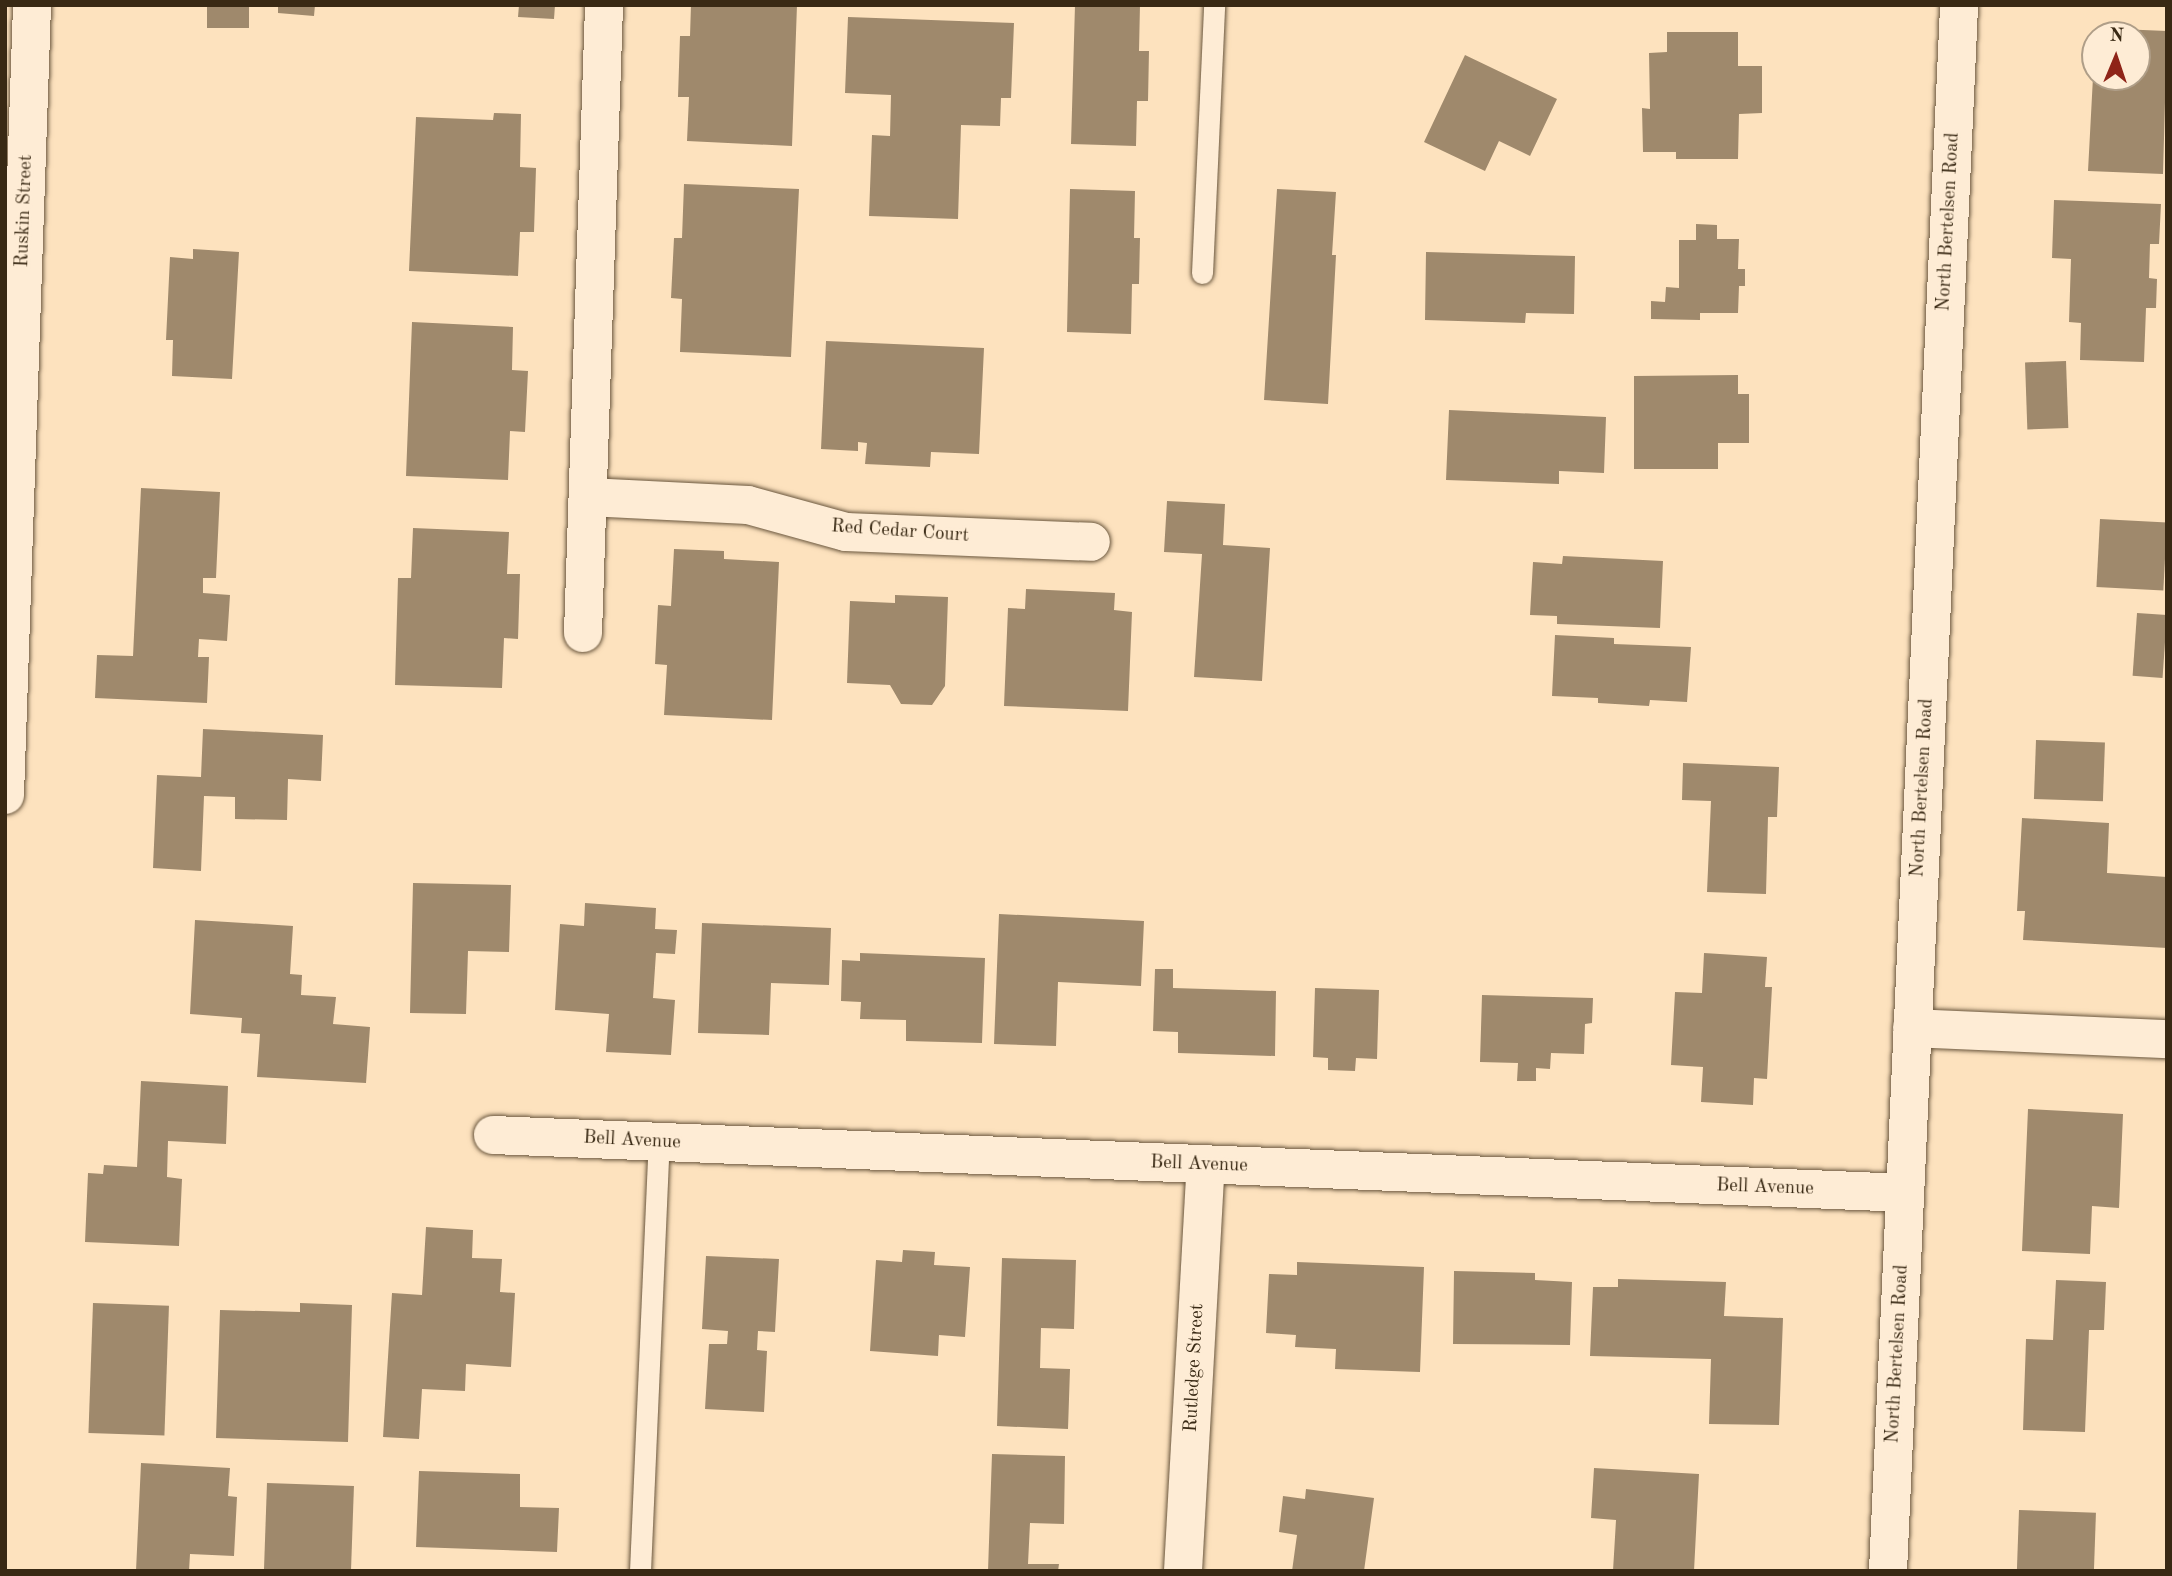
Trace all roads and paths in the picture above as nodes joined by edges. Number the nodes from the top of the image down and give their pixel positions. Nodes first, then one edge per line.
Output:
1 (32, 5) edge
2 (604, 5) edge
3 (1214, 5) edge
4 (1959, 5) edge
5 (1202, 273) dead end
6 (588, 497) junction
7 (1091, 542) dead end
8 (583, 633) dead end
9 (5, 795) edge
10 (1912, 1028) junction
11 (2167, 1039) edge
12 (493, 1135) dead end
13 (659, 1142) junction
14 (1206, 1165) junction
15 (1905, 1193) junction
16 (640, 1571) edge
17 (1183, 1571) edge
18 (1888, 1571) edge

1 - 9 street, Ruskin Street
2 - 6 street
3 - 5 lane
4 - 10 street, North Bertelsen Road
6 - 7 street, Red Cedar Court
6 - 8 street
10 - 11 street
10 - 15 street, North Bertelsen Road
12 - 13 street, Bell Avenue
13 - 14 street, Bell Avenue
13 - 16 lane
14 - 15 street, Bell Avenue
14 - 17 street, Rutledge Street
15 - 18 street, North Bertelsen Road

